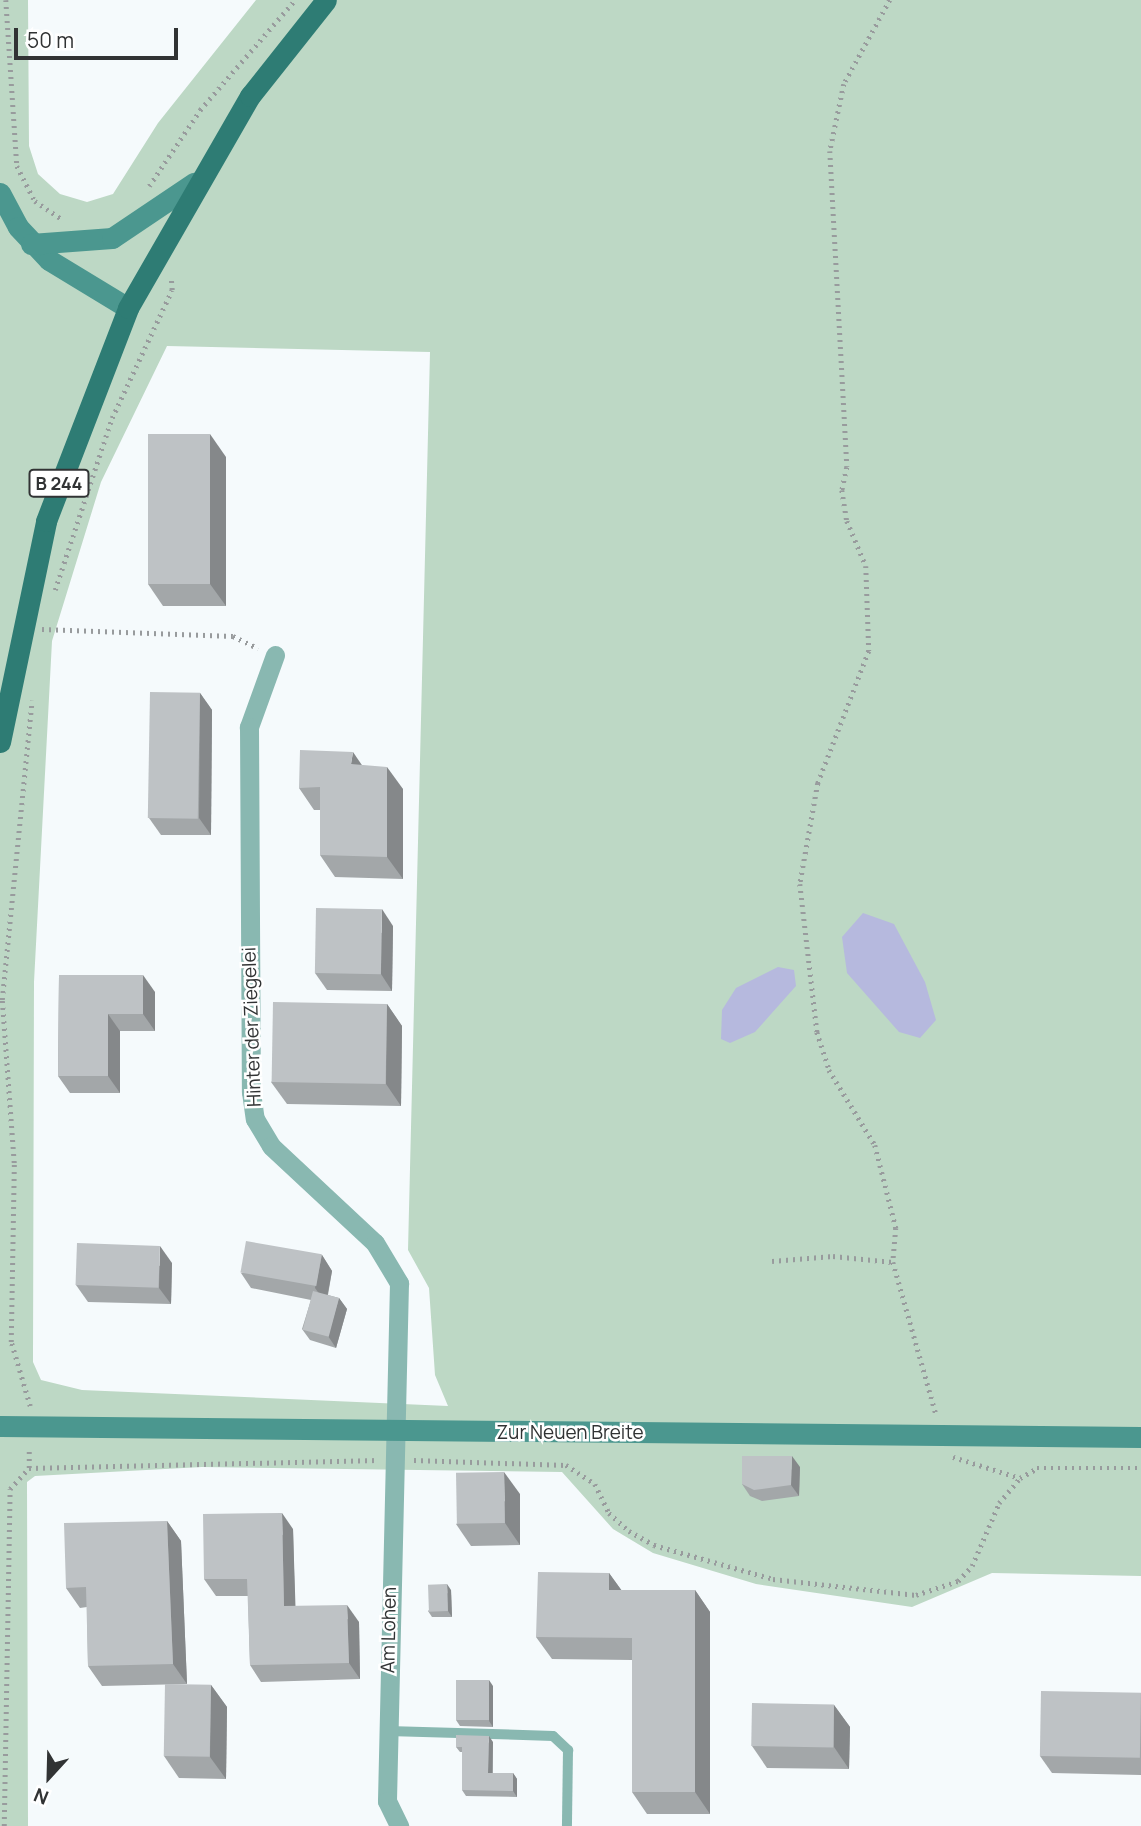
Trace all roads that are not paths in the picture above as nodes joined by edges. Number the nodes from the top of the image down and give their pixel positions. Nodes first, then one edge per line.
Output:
1 (326, 0) edge
2 (194, 183) junction
3 (0, 193) edge
4 (31, 244) junction
5 (128, 308) junction
6 (275, 655) road end
7 (0, 742) edge
8 (0, 1426) edge
9 (394, 1431) junction
10 (1141, 1437) edge
11 (387, 1731) junction
12 (400, 1826) edge
13 (567, 1826) edge

1 - 2 main road, B 244
2 - 4 street
2 - 5 main road, B 244
3 - 4 street
4 - 5 street
5 - 7 main road, B 244
6 - 9 street, Hinter der Ziegelei
8 - 9 street, Zur Neuen Breite
9 - 10 street, Zur Neuen Breite
9 - 11 street, Am Lohen
11 - 12 street, Am Lohen
11 - 13 lane

